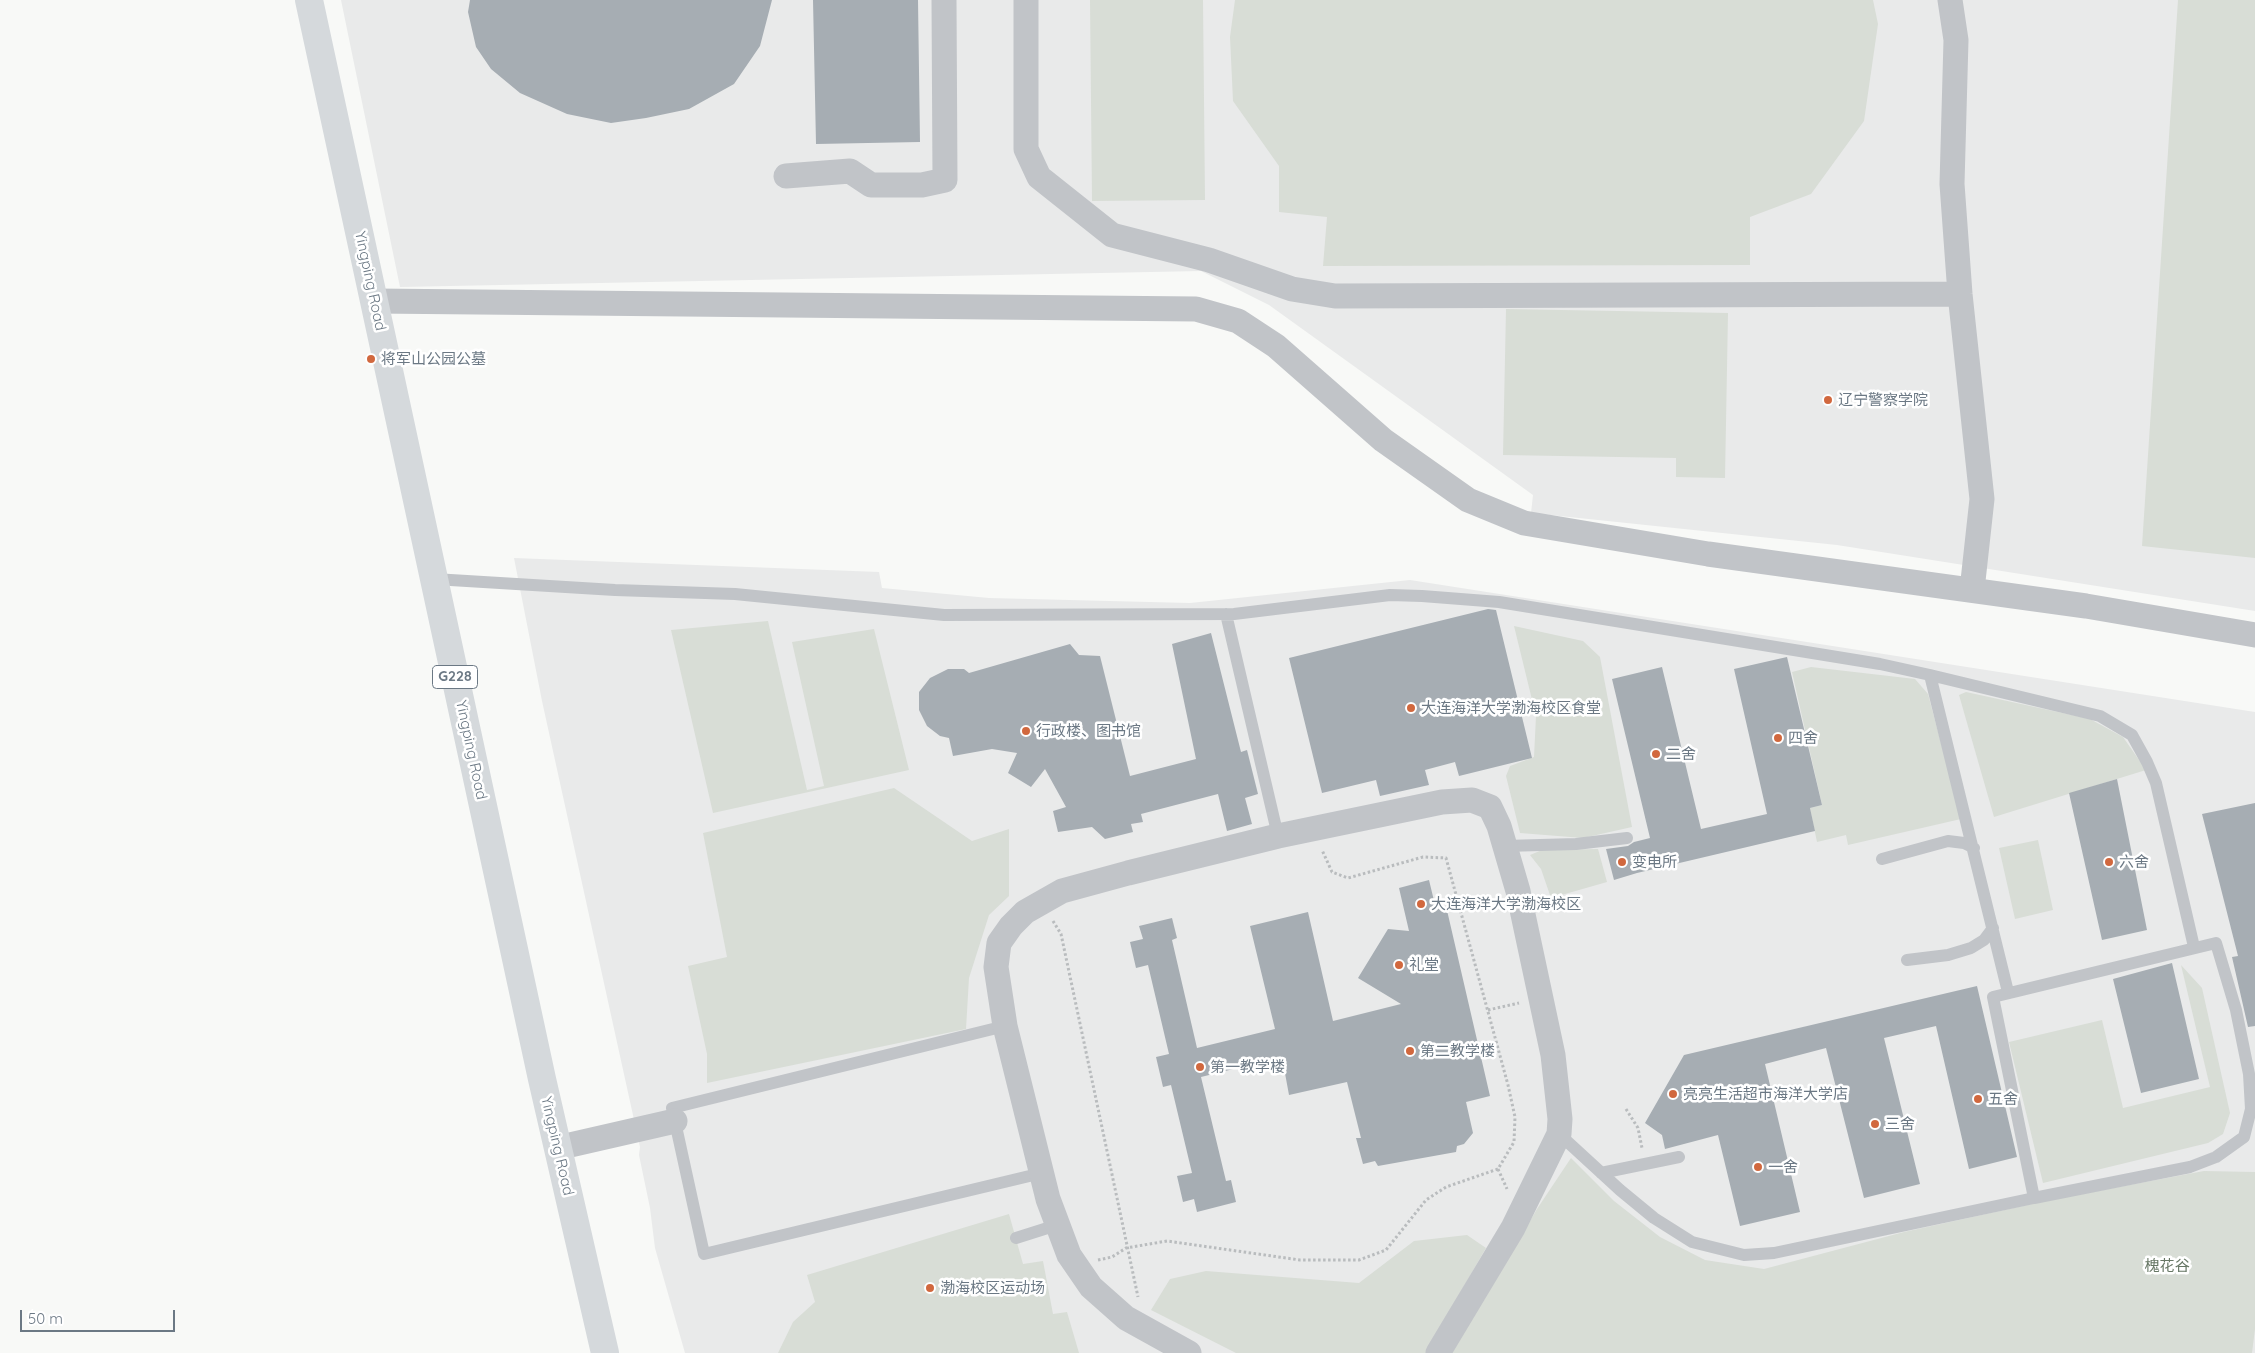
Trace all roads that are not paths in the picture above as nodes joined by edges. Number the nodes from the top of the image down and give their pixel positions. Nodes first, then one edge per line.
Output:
1 (309, 0) edge
2 (944, 0) edge
3 (1026, 0) edge
4 (1950, 0) edge
5 (786, 176) dead end
6 (1960, 294) junction
7 (374, 301) junction
8 (434, 579) junction
9 (1972, 590) junction
10 (1226, 614) junction
11 (2255, 635) edge
12 (1930, 675) junction
13 (1278, 836) junction
14 (1627, 838) dead end
15 (1505, 846) junction
16 (1974, 848) junction
17 (1882, 859) dead end
18 (1993, 928) junction
19 (2194, 947) junction
20 (1907, 960) dead end
21 (2008, 992) junction
22 (1005, 1026) junction
23 (675, 1121) junction
24 (1559, 1134) junction
25 (557, 1148) junction
26 (1679, 1157) dead end
27 (1042, 1173) junction
28 (1601, 1173) junction
29 (2034, 1198) junction
30 (1057, 1225) junction
31 (1016, 1238) dead end
32 (605, 1353) edge
33 (1189, 1353) edge
34 (1438, 1353) edge

1 - 7 highway, Yingping Road / G228
2 - 5 street
3 - 6 street
4 - 6 street
6 - 9 street
7 - 8 highway, Yingping Road / G228
7 - 9 street
8 - 10 lane
8 - 25 highway, Yingping Road / G228
9 - 11 street
10 - 12 lane
10 - 13 lane
12 - 16 lane
12 - 19 lane
13 - 15 street
13 - 22 street
14 - 15 lane
15 - 24 street
16 - 17 lane
16 - 18 lane
18 - 20 lane
18 - 21 lane
19 - 21 lane
19 - 29 lane
21 - 29 lane
22 - 23 lane
22 - 27 street
23 - 25 street
23 - 27 lane
24 - 28 lane
24 - 34 street
25 - 32 highway, Yingping Road / G228
26 - 28 lane
27 - 30 street
28 - 29 lane
30 - 31 lane
30 - 33 street

